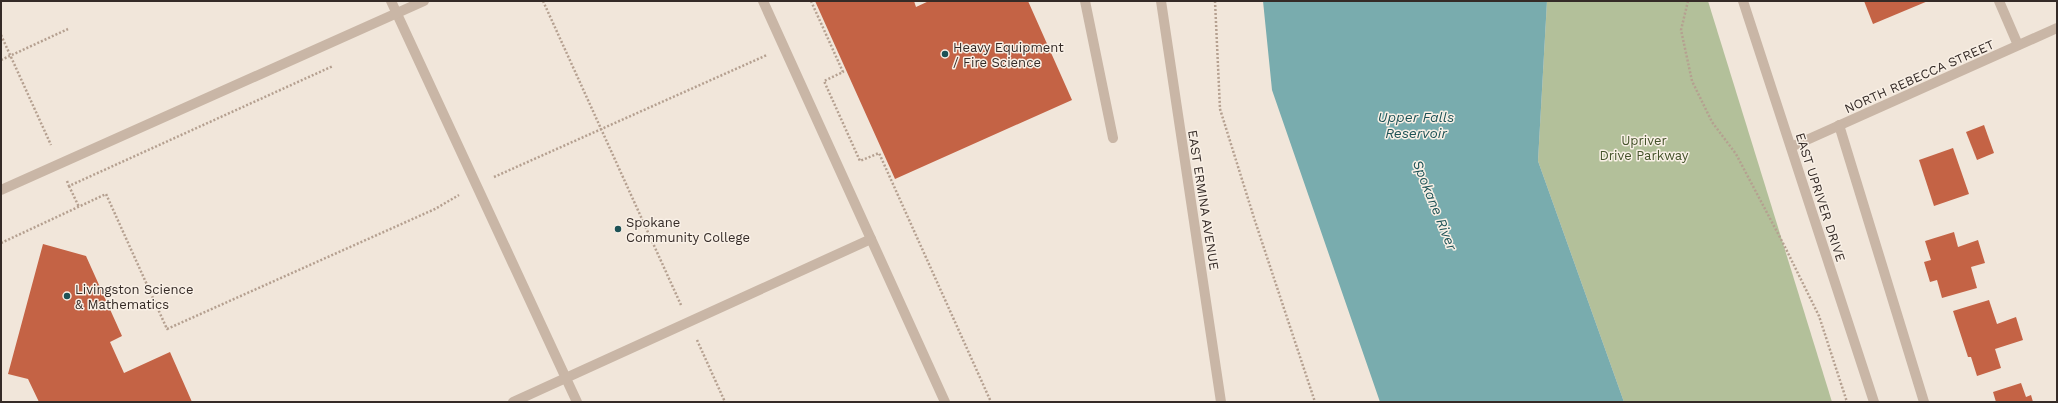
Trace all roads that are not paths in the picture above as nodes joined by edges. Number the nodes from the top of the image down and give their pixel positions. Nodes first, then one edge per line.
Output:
1 (391, 1) edge
2 (424, 1) edge
3 (763, 1) edge
4 (1084, 1) edge
5 (1161, 1) edge
6 (1743, 1) edge
7 (1999, 1) edge
8 (396, 13) junction
9 (2057, 28) edge
10 (2018, 45) junction
11 (1839, 125) junction
12 (1113, 138) dead end
13 (1791, 147) junction
14 (1, 190) edge
15 (871, 239) junction
16 (565, 378) junction
17 (513, 402) edge
18 (576, 402) edge
19 (945, 402) edge
20 (1221, 402) edge
21 (1874, 402) edge
22 (1924, 402) edge

1 - 8 street
2 - 8 street
3 - 15 street
4 - 12 street
5 - 20 street, EAST ERMINA AVENUE
6 - 13 street, EAST UPRIVER DRIVE
7 - 10 street
8 - 14 street
8 - 16 street
9 - 10 street, NORTH REBECCA STREET
10 - 11 street, NORTH REBECCA STREET
11 - 13 street, NORTH REBECCA STREET
11 - 22 street
13 - 21 street, EAST UPRIVER DRIVE
15 - 16 street
15 - 19 street
16 - 17 street
16 - 18 street

